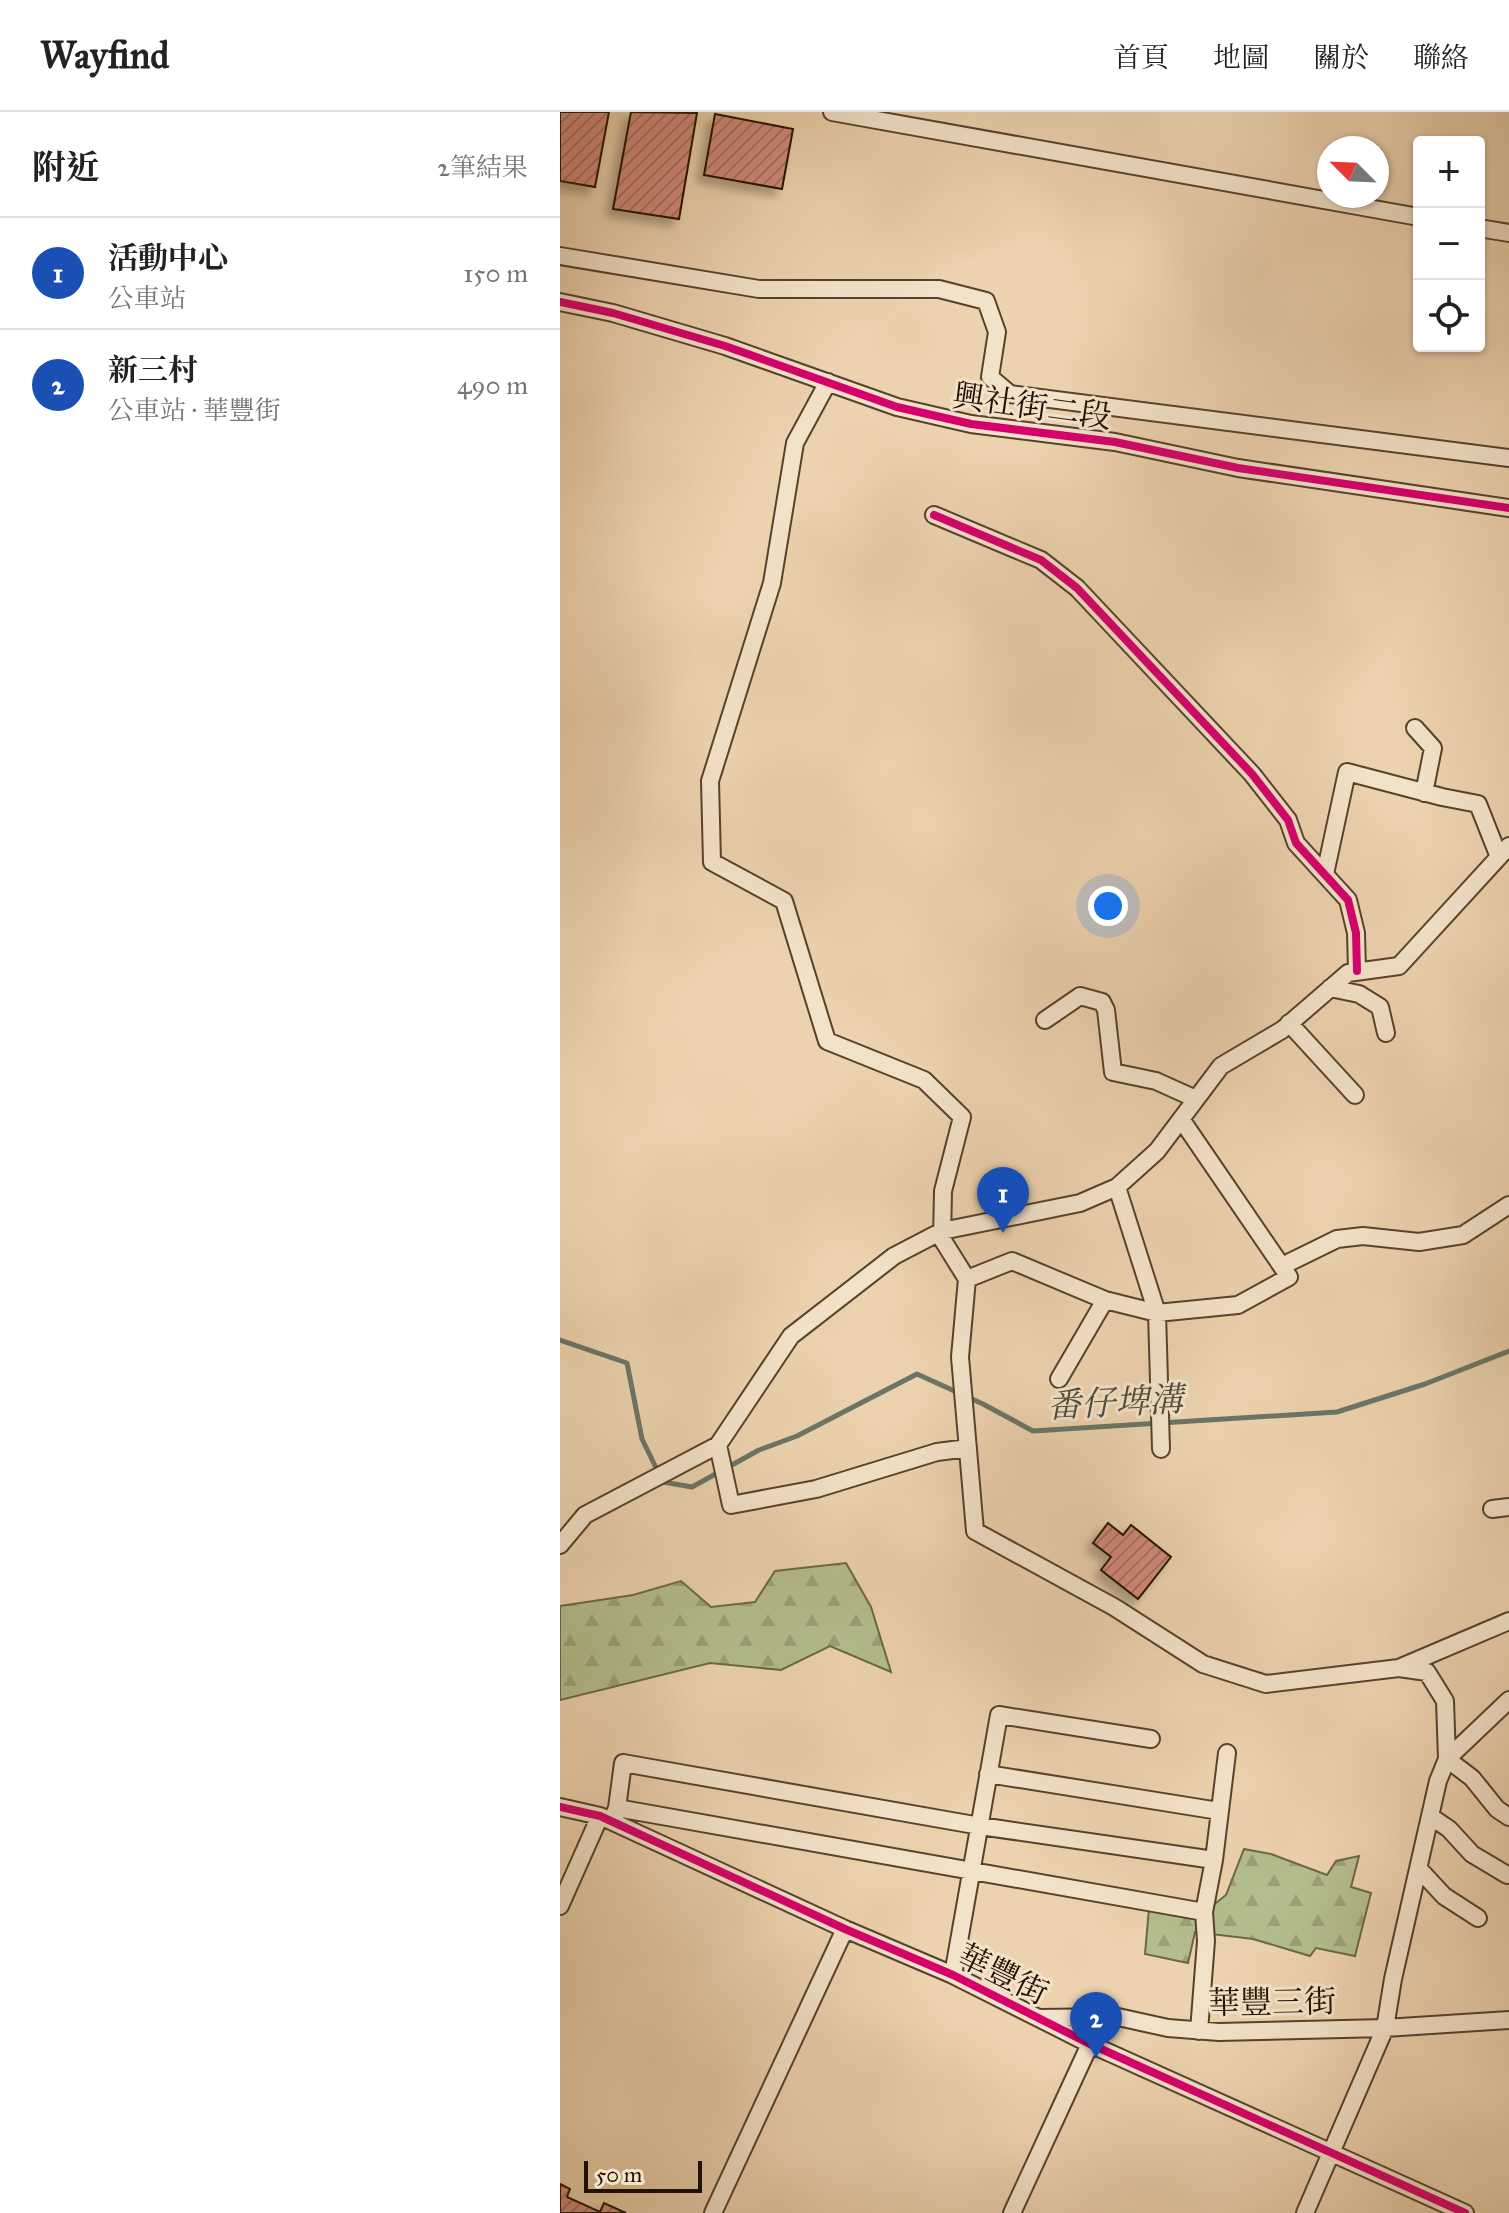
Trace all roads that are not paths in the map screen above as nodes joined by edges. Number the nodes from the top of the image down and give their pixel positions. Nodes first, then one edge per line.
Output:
1 (832, 112) edge
2 (1413, 216) edge
3 (1485, 229) edge
4 (1509, 233) edge
5 (560, 256) edge
6 (560, 302) edge
7 (828, 382) junction
8 (1509, 458) edge
9 (1509, 508) edge
10 (934, 515) dead end
11 (1415, 728) dead end
12 (1424, 793) junction
13 (1504, 852) edge
14 (1325, 874) junction
15 (1357, 971) junction
16 (1330, 988) junction
17 (1045, 1020) dead end
18 (1289, 1023) junction
19 (1386, 1033) dead end
20 (1355, 1095) dead end
21 (1196, 1099) junction
22 (1181, 1119) junction
23 (1117, 1187) junction
24 (1509, 1205) edge
25 (942, 1231) junction
26 (1282, 1266) junction
27 (967, 1279) junction
28 (1105, 1300) junction
29 (1157, 1313) junction
30 (1059, 1379) dead end
31 (718, 1445) junction
32 (968, 1448) junction
33 (1161, 1449) dead end
34 (560, 1545) edge
35 (1509, 1621) edge
36 (1399, 1668) junction
37 (1509, 1700) edge
38 (1151, 1739) dead end
39 (1227, 1753) dead end
40 (1447, 1759) junction
41 (988, 1774) junction
42 (560, 1807) edge
43 (1219, 1811) junction
44 (609, 1815) junction
45 (1430, 1816) junction
46 (1509, 1817) edge
47 (980, 1826) junction
48 (1214, 1860) junction
49 (1419, 1869) junction
50 (972, 1871) junction
51 (1507, 1875) dead end
52 (560, 1906) edge
53 (1204, 1912) junction
54 (1478, 1918) dead end
55 (845, 1929) junction
56 (953, 1975) junction
57 (1037, 2018) junction
58 (1509, 2020) edge
59 (1385, 2028) junction
60 (1199, 2031) junction
61 (1090, 2044) junction
62 (1331, 2155) junction
63 (713, 2213) edge
64 (1012, 2213) edge
65 (1305, 2213) edge
66 (1465, 2213) edge

1 - 2 street
3 - 4 street
5 - 8 street
6 - 7 street, 興社街二段
7 - 9 street, 興社街二段
7 - 25 street
10 - 14 street
11 - 12 street
12 - 13 street
12 - 14 street
13 - 15 street
14 - 15 street
15 - 16 street
16 - 18 street
16 - 19 street
17 - 21 street
18 - 20 street
18 - 21 street
21 - 22 street
22 - 23 street
22 - 26 street
23 - 25 street
23 - 29 street
24 - 26 street
25 - 27 street
25 - 31 street
26 - 29 street
27 - 28 street
27 - 32 street
28 - 29 street
28 - 30 street
29 - 33 street
31 - 32 street
31 - 34 street
32 - 36 street
35 - 36 street
36 - 40 street
37 - 40 street
38 - 41 street
39 - 43 street
40 - 45 street
40 - 46 street
41 - 43 street
41 - 47 street
42 - 44 street, 華豐街
43 - 48 street
44 - 47 street
44 - 50 street
44 - 52 street
44 - 55 street, 華豐街
45 - 49 street
45 - 51 street
47 - 48 street
47 - 50 street
48 - 53 street
49 - 54 street
49 - 59 street
50 - 53 street
50 - 56 street
53 - 60 street
55 - 56 street, 華豐街
55 - 63 street
56 - 57 street, 華豐街
57 - 60 street, 華豐三街
57 - 61 street, 華豐街
58 - 59 street, 華豐三街
59 - 60 street, 華豐三街
59 - 62 street
61 - 62 street, 華豐街
61 - 64 street
62 - 65 street
62 - 66 street, 華豐街

